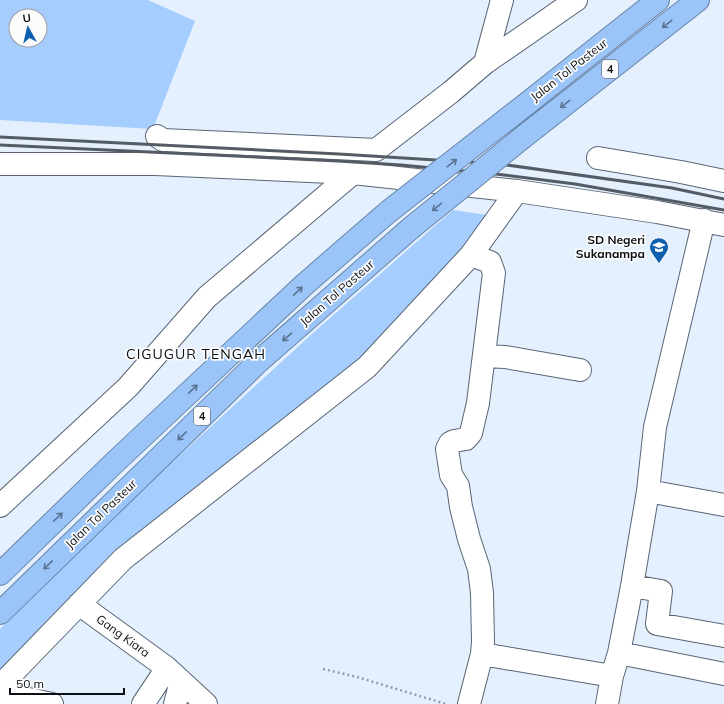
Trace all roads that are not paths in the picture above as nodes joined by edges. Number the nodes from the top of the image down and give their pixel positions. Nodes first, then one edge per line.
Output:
1 (502, 0) edge
2 (576, 0) edge
3 (658, 0) edge
4 (698, 0) edge
5 (485, 63) junction
6 (157, 136) dead end
7 (598, 158) dead end
8 (0, 164) edge
9 (353, 173) junction
10 (724, 181) edge
11 (516, 191) junction
12 (714, 222) edge
13 (471, 255) junction
14 (484, 356) junction
15 (580, 370) dead end
16 (648, 491) junction
17 (0, 506) edge
18 (724, 506) edge
19 (0, 574) edge
20 (632, 586) junction
21 (78, 604) junction
22 (0, 612) edge
23 (724, 636) edge
24 (619, 653) junction
25 (482, 654) junction
26 (174, 674) junction
27 (724, 674) edge
28 (612, 676) junction
29 (0, 686) edge
30 (0, 693) edge
31 (52, 704) edge
32 (143, 704) edge
33 (175, 704) edge
34 (206, 704) edge
35 (471, 704) edge
36 (607, 704) edge

1 - 5 street
2 - 5 street
19 -> 3 highway, Jalan Tol Pasteur / 4, bridge
4 -> 22 highway, Jalan Tol Pasteur / 4, bridge
5 - 6 street
7 - 10 street
8 - 9 street
9 - 11 street
9 - 17 street
11 - 12 street
11 - 13 street
12 - 16 street
13 - 14 street
13 - 21 street
14 - 15 street
14 - 25 street
16 - 18 street
16 - 20 street
20 - 23 street
20 - 24 street
21 - 26 street, Gang Kiara
21 - 29 street
24 - 27 street
24 - 28 street
25 - 28 street
25 - 35 street
26 - 32 street
26 - 33 street
26 - 34 street, Gang Kiara
28 - 36 street
30 - 31 street

